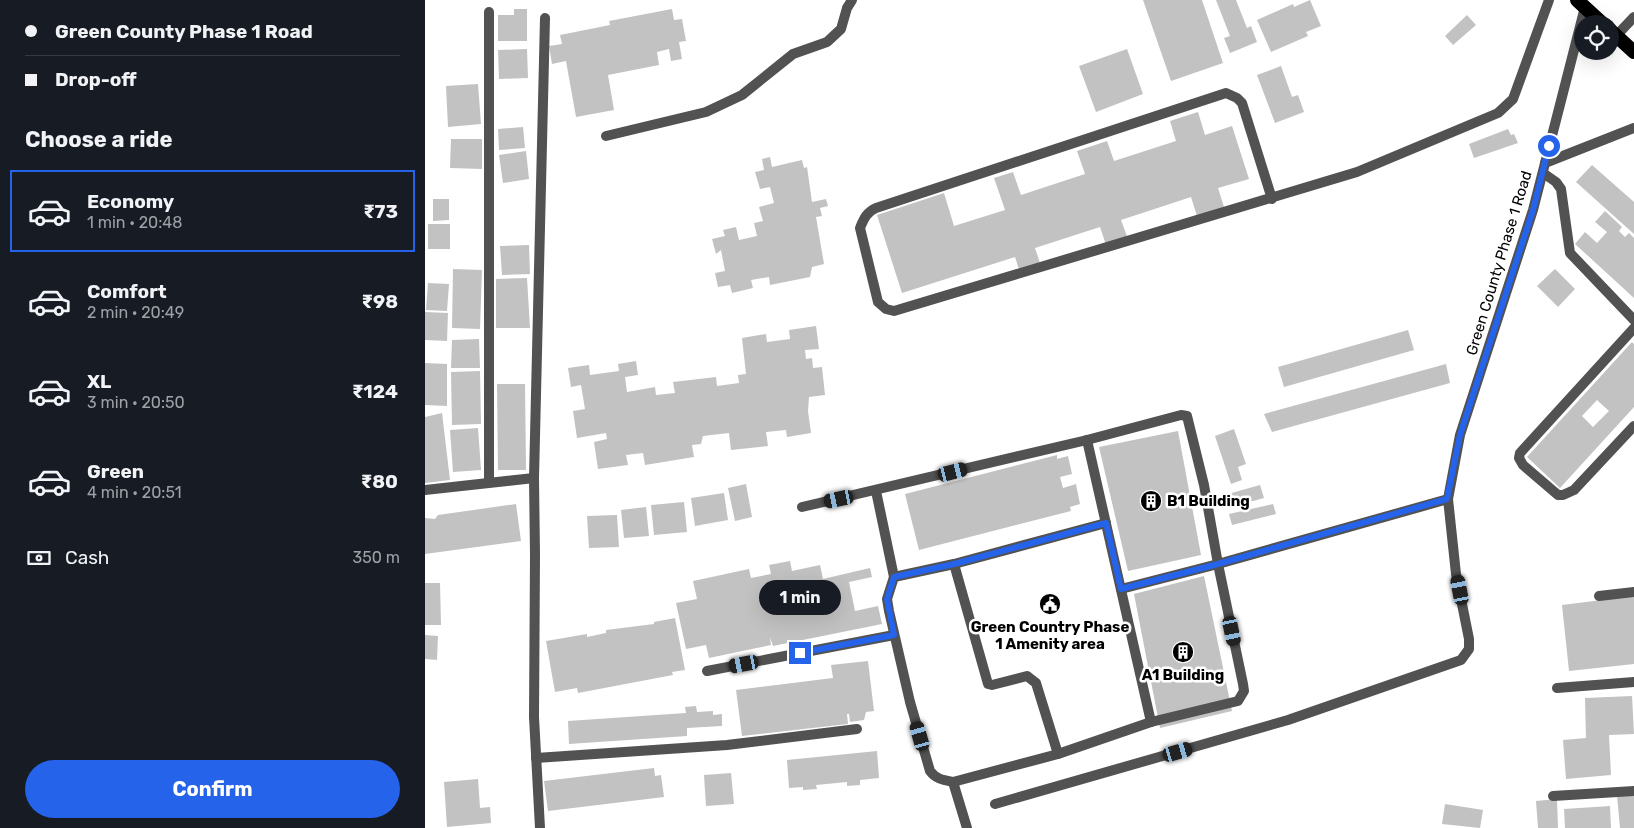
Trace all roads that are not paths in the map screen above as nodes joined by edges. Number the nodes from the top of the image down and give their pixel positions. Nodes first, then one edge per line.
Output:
1 (852, 0) edge
2 (1549, 0) edge
3 (1581, 4) edge
4 (489, 12) dead end
5 (1593, 15) edge
6 (545, 18) dead end
7 (1634, 18) edge
8 (1619, 29) edge
9 (1619, 38) edge
10 (1634, 52) edge
11 (1634, 128) edge
12 (606, 136) dead end
13 (1544, 168) junction
14 (1273, 198) junction
15 (1634, 320) edge
16 (1634, 328) edge
17 (1634, 426) edge
18 (1087, 440) junction
19 (534, 478) junction
20 (489, 481) junction
21 (425, 490) edge
22 (876, 491) junction
23 (1447, 499) junction
24 (802, 507) dead end
25 (1106, 523) junction
26 (954, 564) junction
27 (1218, 564) junction
28 (894, 577) junction
29 (1121, 589) junction
30 (1634, 592) edge
31 (1599, 596) dead end
32 (894, 635) junction
33 (707, 671) dead end
34 (1634, 682) edge
35 (1557, 688) dead end
36 (1151, 722) junction
37 (857, 729) dead end
38 (1058, 754) junction
39 (536, 758) junction
40 (953, 782) junction
41 (1634, 792) edge
42 (1553, 796) dead end
43 (995, 804) dead end
44 (541, 828) edge
45 (967, 828) edge

1 - 12 street
2 - 14 street
3 - 5 highway
3 - 13 street, Green County Phase 1 Road
4 - 20 street
6 - 19 street
7 - 8 street
9 - 10 highway
11 - 13 street
13 - 15 street
13 - 23 street, Green County Phase 1 Road
14 - 14 street
16 - 17 street
18 - 22 street
18 - 25 street
18 - 27 street
19 - 20 street
19 - 39 street
20 - 21 street
22 - 24 street
22 - 28 street
23 - 27 street
23 - 43 street, Green County Phase 1 Road
25 - 26 street
25 - 29 street
26 - 28 street
26 - 38 street
27 - 29 street
27 - 36 street
28 - 32 street
29 - 36 street
30 - 31 street
32 - 33 street
32 - 40 street
34 - 35 street
36 - 38 street
37 - 39 street
38 - 40 street
39 - 44 street
40 - 45 street
41 - 42 street

